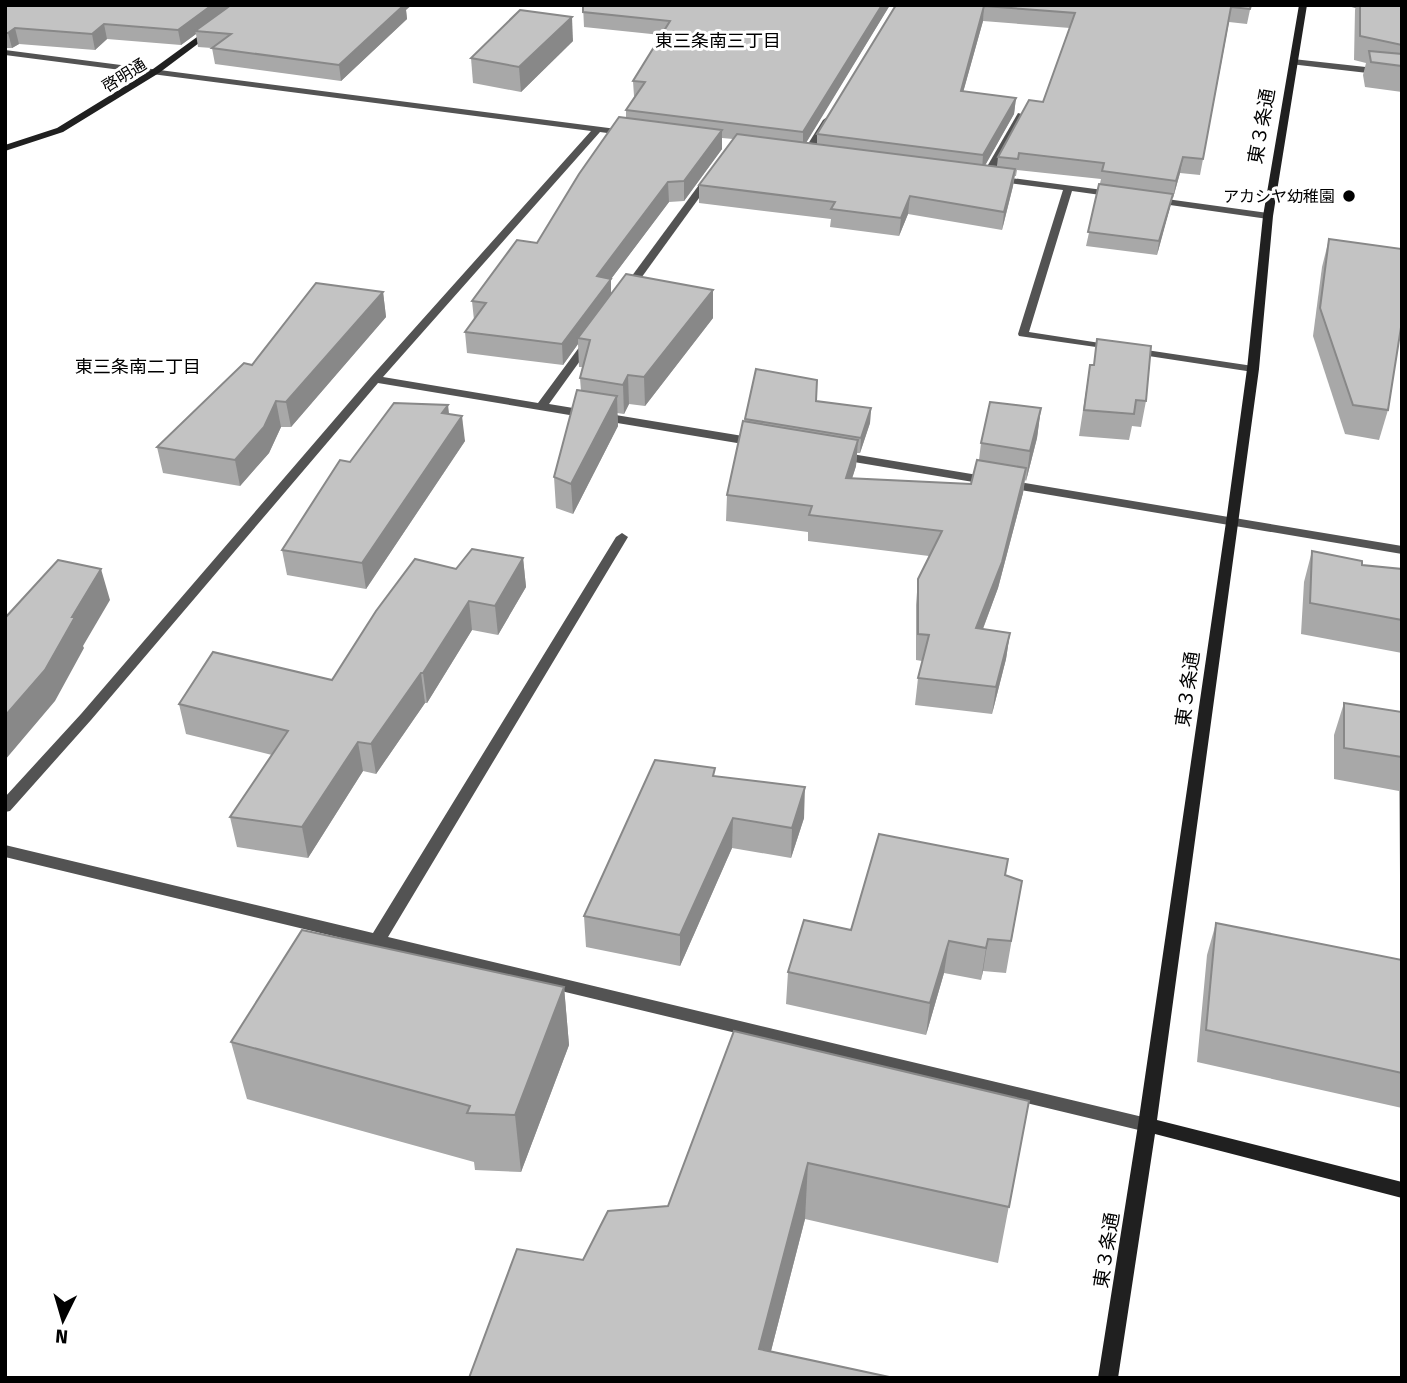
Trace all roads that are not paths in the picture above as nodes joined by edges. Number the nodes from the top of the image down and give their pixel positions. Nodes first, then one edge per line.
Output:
1 (1303, 5) edge
2 (1340, 5) edge
3 (1402, 12) edge
4 (224, 22) edge
5 (5, 52) edge
6 (1293, 62) junction
7 (156, 71) junction
8 (1402, 74) edge
9 (834, 109) edge
10 (1021, 115) edge
11 (598, 129) junction
12 (638, 134) edge
13 (5, 148) edge
14 (794, 153) edge
15 (806, 155) junction
16 (820, 157) edge
17 (717, 167) edge
18 (972, 176) edge
19 (986, 177) junction
20 (1068, 188) junction
21 (1122, 195) edge
22 (1135, 197) edge
23 (1268, 216) junction
24 (621, 298) edge
25 (597, 331) edge
26 (1253, 369) junction
27 (375, 379) junction
28 (541, 407) junction
29 (771, 445) edge
30 (826, 454) edge
31 (1232, 522) junction
32 (622, 537) dead end
33 (1402, 550) edge
34 (5, 807) edge
35 (5, 851) edge
36 (377, 941) junction
37 (1147, 1125) junction
38 (1402, 1190) edge
39 (1108, 1378) edge

1 - 6 street, 東３条通
2 - 3 street
4 - 7 street, 啓明通
5 - 7 street
6 - 8 street
6 - 23 street, 東３条通
7 - 11 street
7 - 13 street, 啓明通
9 - 15 street
10 - 19 street
11 - 12 street
11 - 27 street
14 - 15 street
15 - 16 street
17 - 24 street
18 - 19 street
19 - 20 street
20 - 21 street
20 - 26 street
22 - 23 street
23 - 26 street, 東３条通
25 - 28 street
26 - 31 street, 東３条通
27 - 28 street
27 - 34 street
28 - 29 street
30 - 31 street
31 - 33 street
31 - 37 street, 東３条通
32 - 36 street
35 - 36 street
36 - 37 street
37 - 38 street
37 - 39 street, 東３条通

